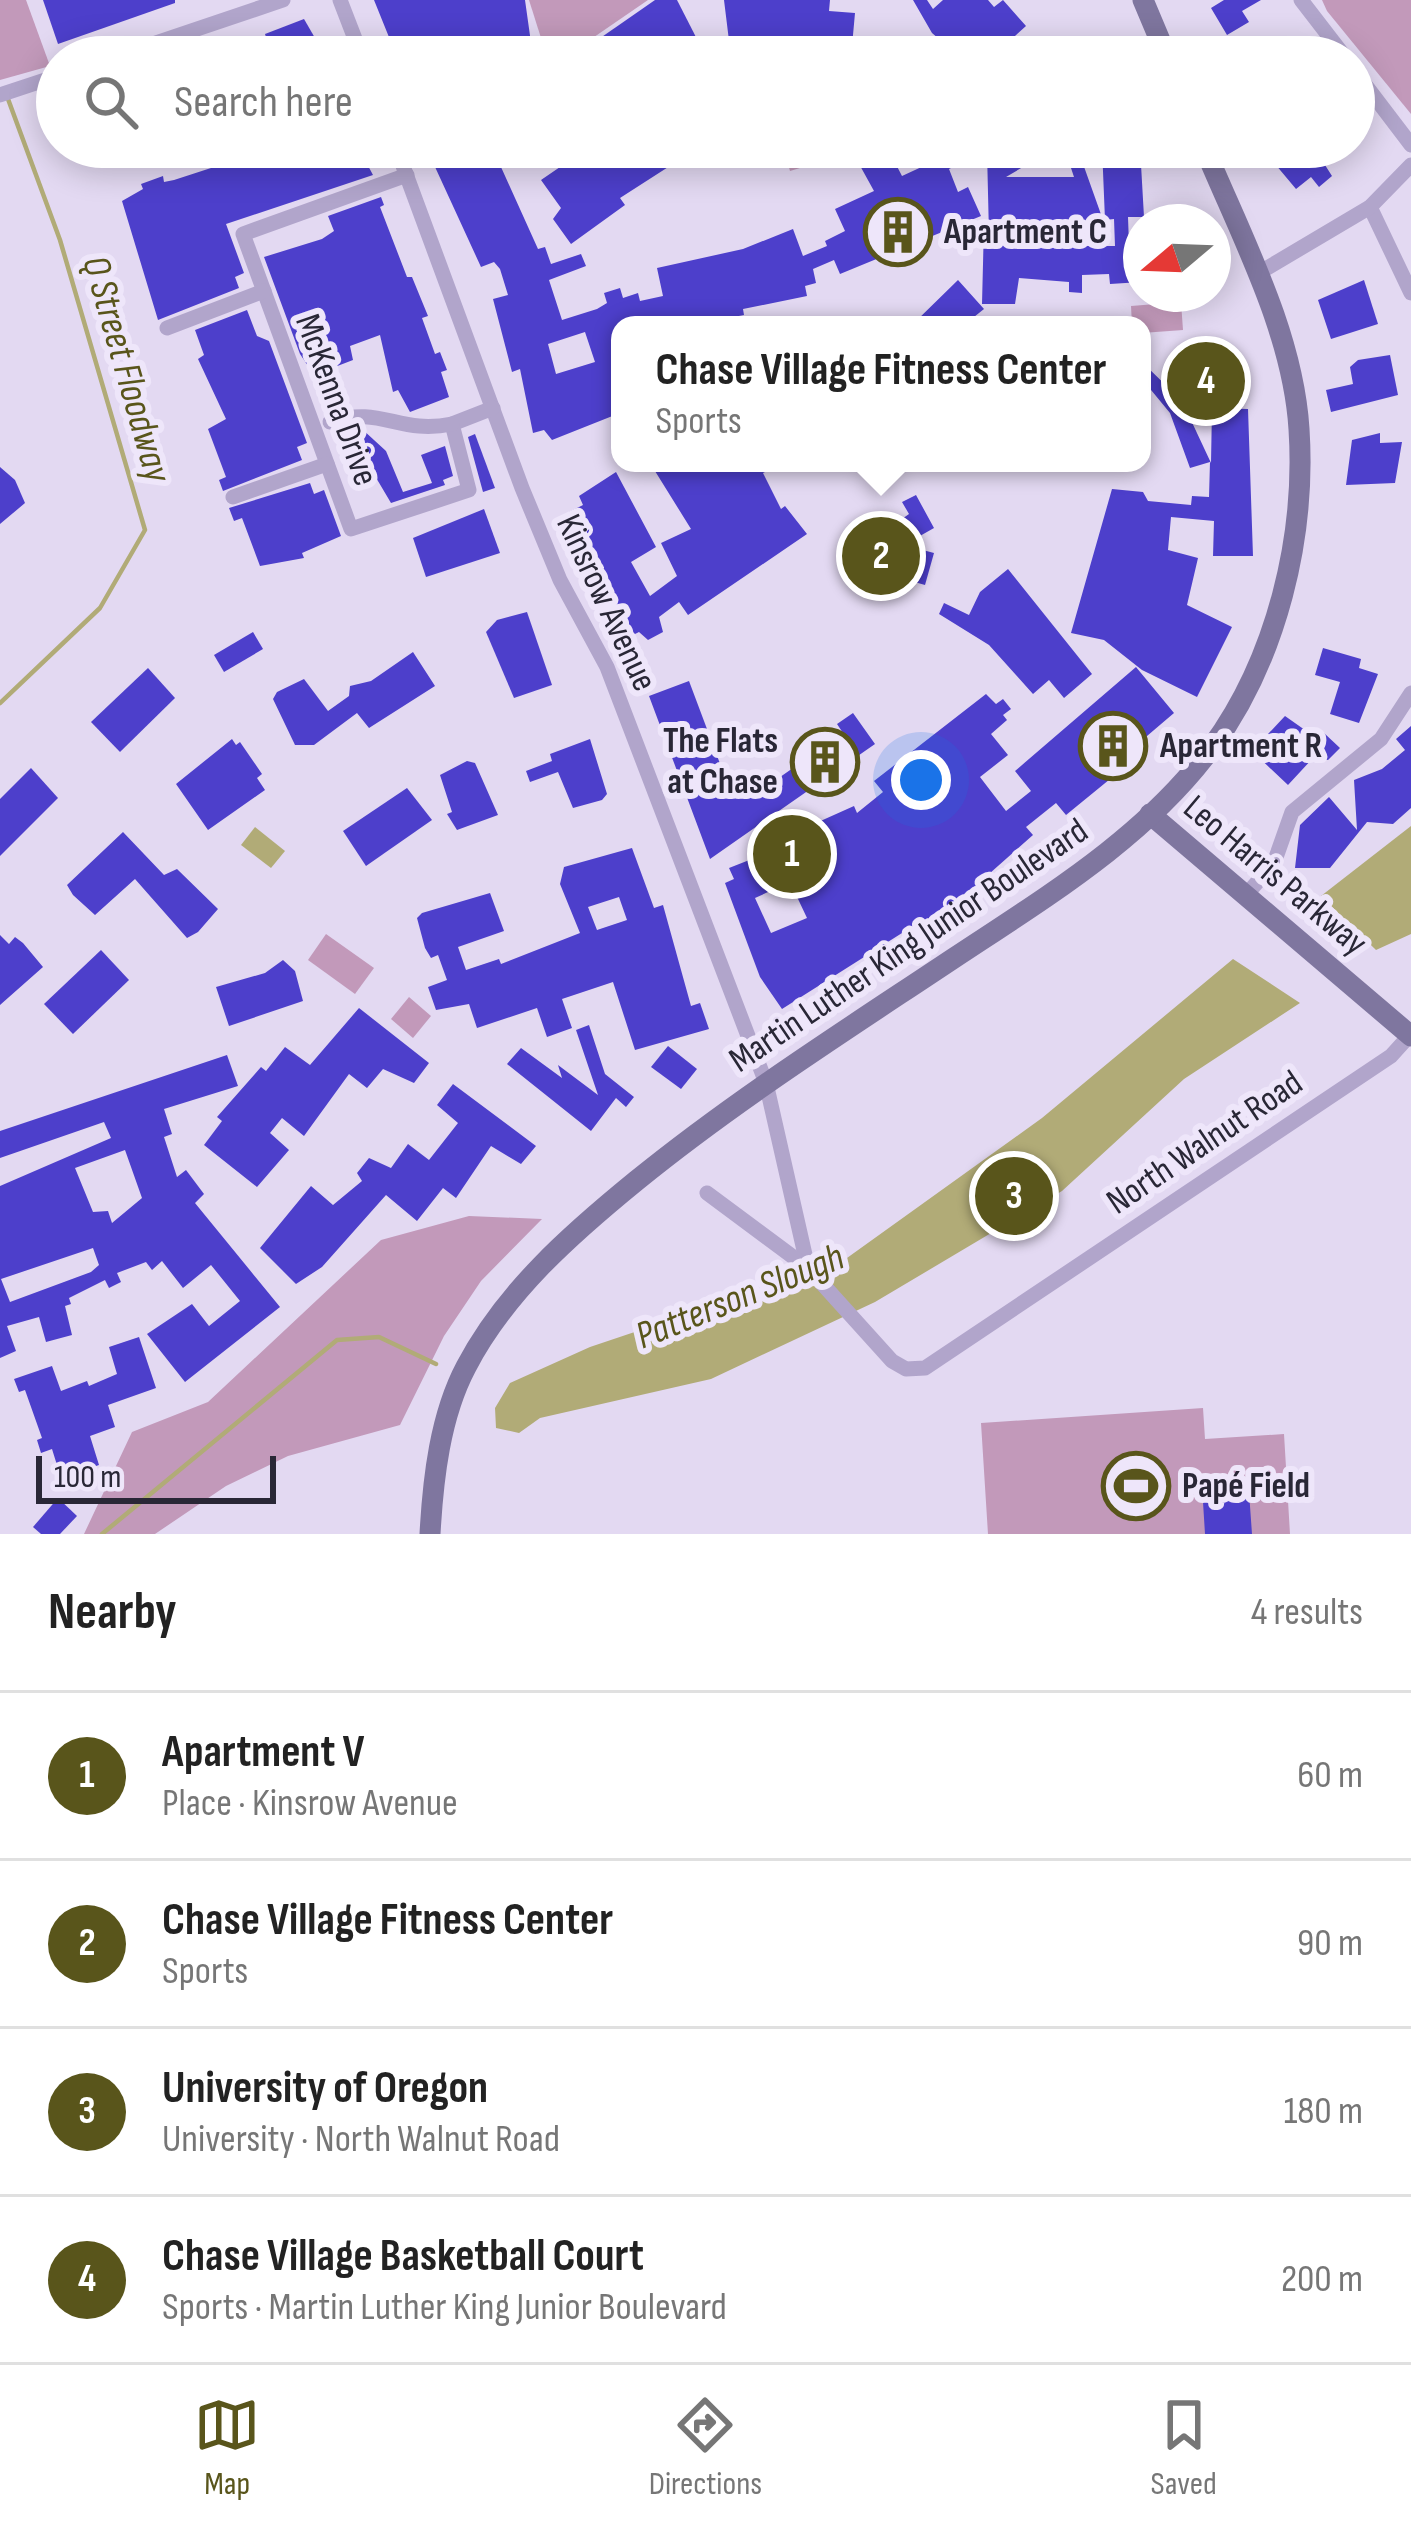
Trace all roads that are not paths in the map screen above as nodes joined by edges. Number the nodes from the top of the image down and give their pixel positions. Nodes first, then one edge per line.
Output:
1 (283, 0) edge
2 (340, 0) edge
3 (1143, 0) edge
4 (1301, 0) edge
5 (176, 36) edge
6 (354, 36) edge
7 (1158, 36) edge
8 (1329, 36) edge
9 (36, 83) edge
10 (0, 95) edge
11 (1375, 98) edge
12 (1411, 145) edge
13 (1411, 165) edge
14 (404, 168) edge
15 (1213, 168) edge
16 (407, 175) junction
17 (1370, 207) junction
18 (1257, 274) junction
19 (264, 291) junction
20 (1411, 293) edge
21 (167, 328) dead end
22 (493, 408) junction
23 (330, 422) dead end
24 (452, 424) junction
25 (327, 464) junction
26 (233, 497) dead end
27 (1411, 693) edge
28 (1150, 814) junction
29 (1246, 896) junction
30 (1410, 1035) edge
31 (766, 1083) junction
32 (707, 1193) dead end
33 (808, 1268) junction
34 (430, 1534) edge

1 - 5 street
2 - 6 street
3 - 7 main road
4 - 8 street
9 - 10 street
11 - 12 street
13 - 17 street
14 - 16 street, Kinsrow Avenue
15 - 18 main road, Martin Luther King Junior Boulevard
16 - 19 street, McKenna Drive
16 - 22 street, Kinsrow Avenue
17 - 18 street
17 - 20 street
18 - 28 main road, Martin Luther King Junior Boulevard
19 - 21 street
19 - 25 street, McKenna Drive
22 - 24 street
22 - 31 street, Kinsrow Avenue
23 - 24 street
24 - 25 street, McKenna Drive
25 - 26 street
27 - 29 street
28 - 29 main road, Leo Harris Parkway
28 - 31 main road, Martin Luther King Junior Boulevard
29 - 30 main road, Leo Harris Parkway
30 - 33 street, North Walnut Road
31 - 33 street, North Walnut Road
31 - 34 main road, Martin Luther King Junior Boulevard
32 - 33 street, North Walnut Road

